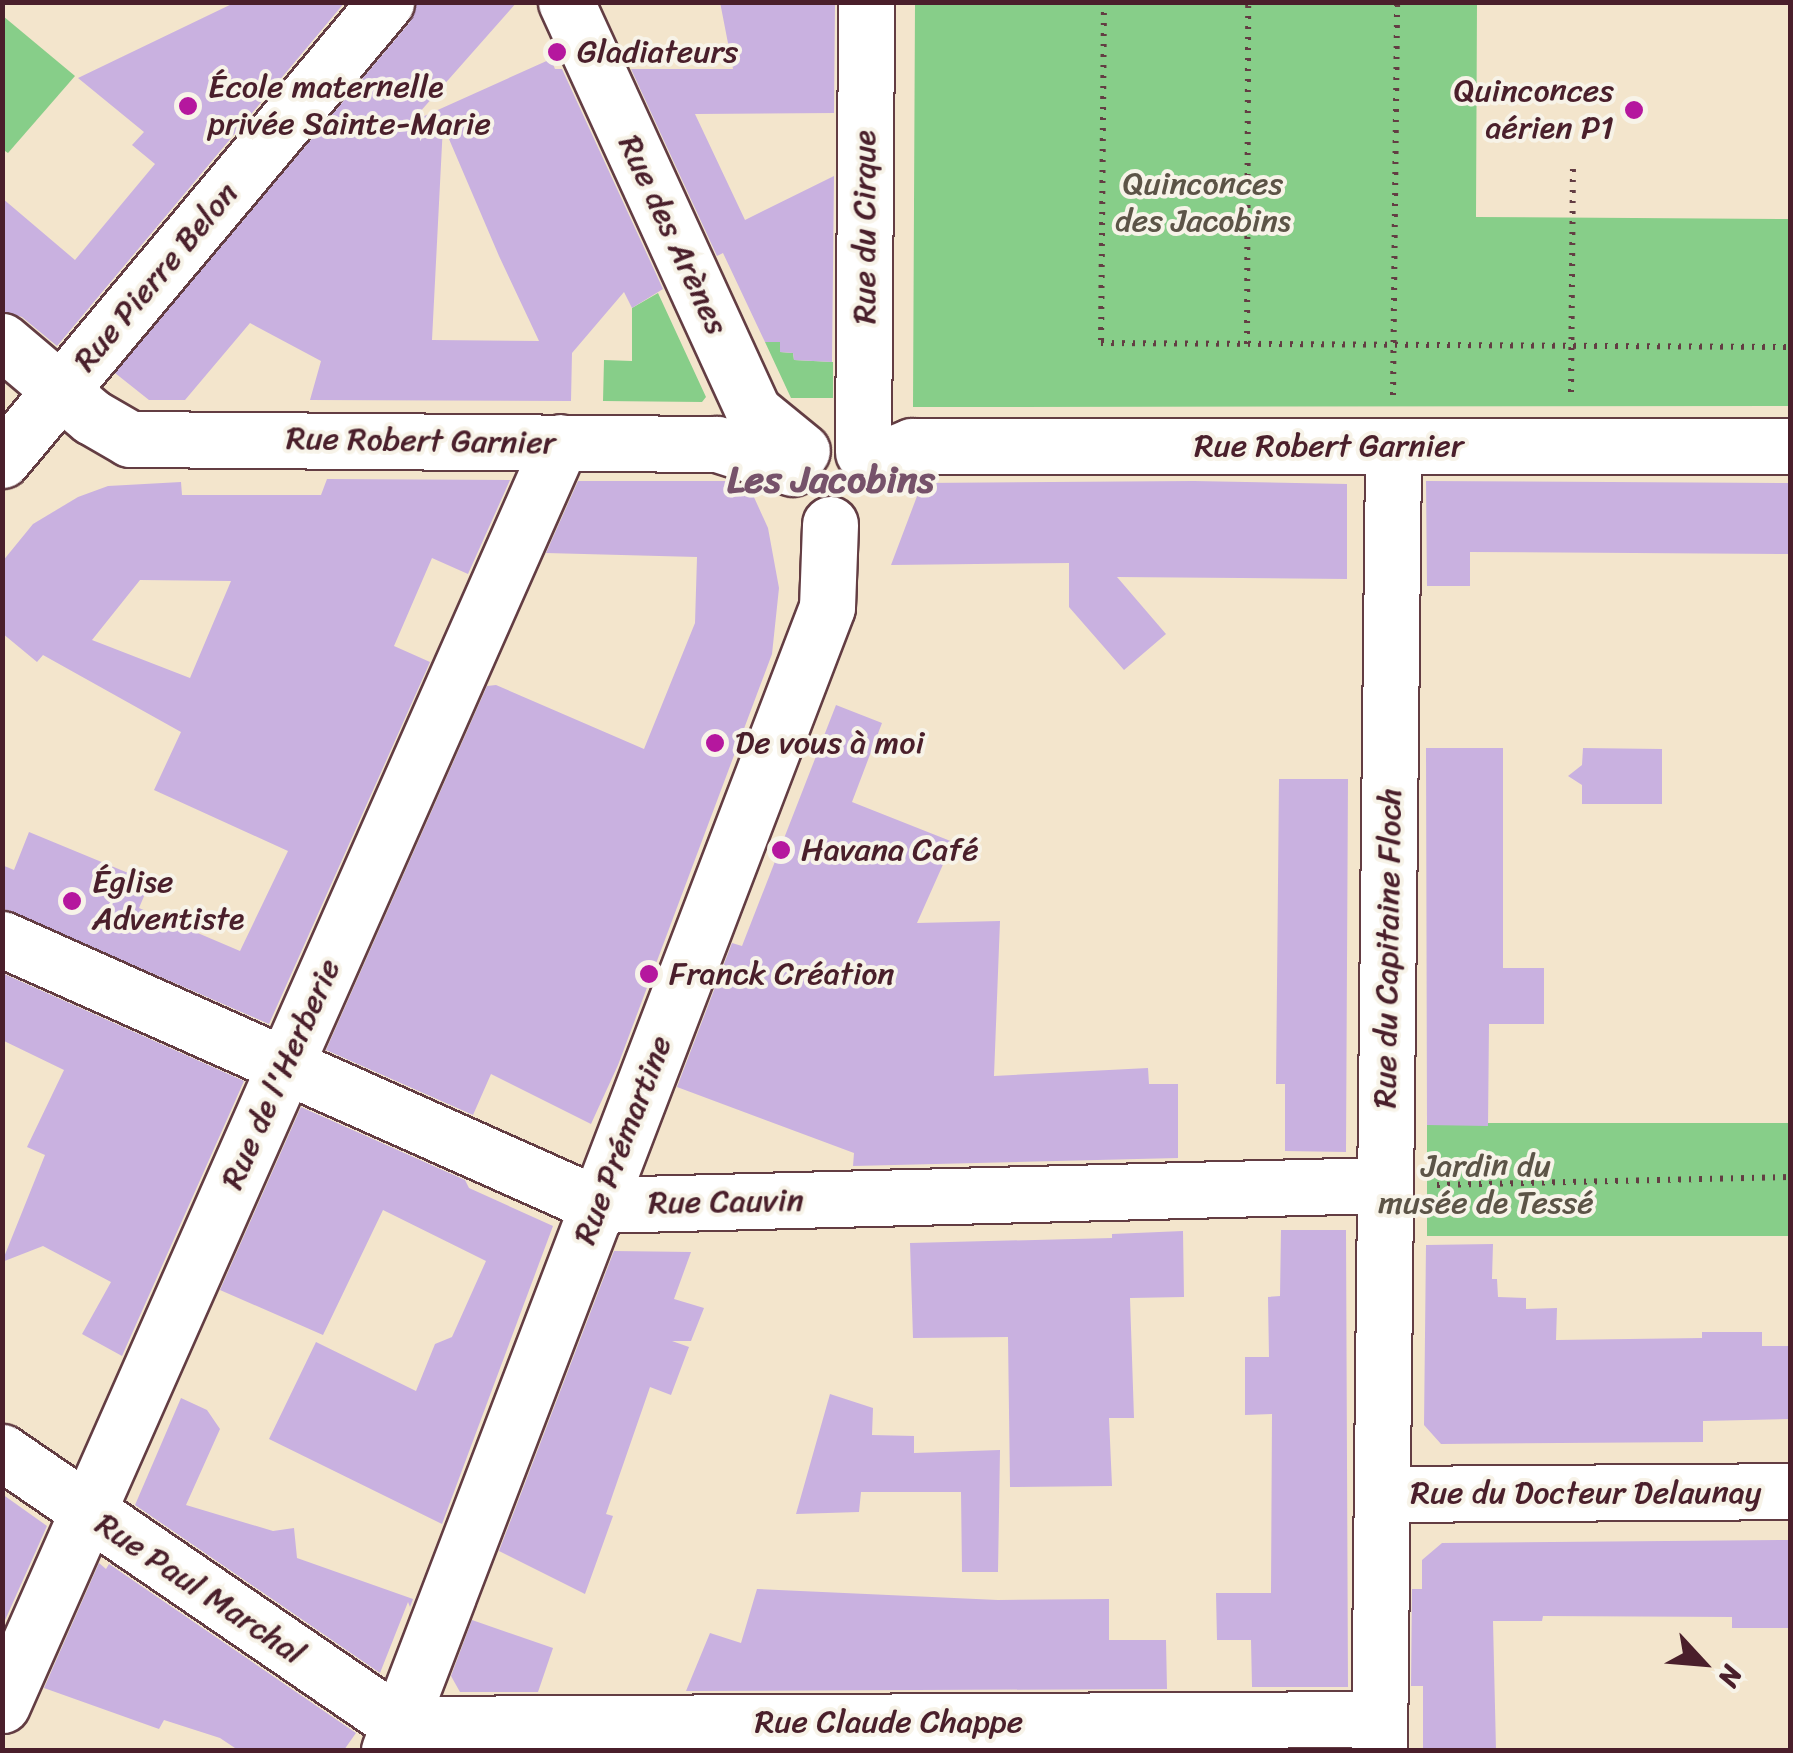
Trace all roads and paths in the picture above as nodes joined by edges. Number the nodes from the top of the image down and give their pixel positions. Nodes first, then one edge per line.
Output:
1 (386, 2) edge
2 (566, 2) edge
3 (866, 2) edge
4 (1104, 2) edge
5 (1248, 2) edge
6 (1397, 2) edge
7 (1572, 163) dead end
8 (2, 341) edge
9 (1247, 344) junction
10 (1394, 344) junction
11 (1571, 346) junction
12 (1790, 347) edge
13 (61, 390) junction
14 (561, 442) junction
15 (1392, 446) junction
16 (1571, 446) junction
17 (1790, 446) edge
18 (867, 458) junction
19 (2, 460) edge
20 (797, 460) junction
21 (830, 524) junction
22 (2, 939) edge
23 (285, 1066) junction
24 (1790, 1176) edge
25 (1385, 1185) junction
26 (598, 1205) junction
27 (2, 1452) edge
28 (1790, 1491) edge
29 (1382, 1494) junction
30 (88, 1512) junction
31 (2, 1705) edge
32 (1379, 1735) edge
33 (394, 1737) edge

1 - 13 street, Rue Pierre Belon
2 - 20 street, Rue des Arènes
3 - 18 street, Rue du Cirque
4 - 9 path
5 - 9 path
6 - 10 path
7 - 11 path
8 - 13 street, Rue Robert Garnier
9 - 10 path
10 - 11 path
10 - 15 path
11 - 12 path
11 - 16 path
13 - 14 street, Rue Robert Garnier
13 - 19 street, Rue Pierre Belon
14 - 20 street, Rue Robert Garnier
14 - 23 street, Rue de l'Herberie
15 - 16 street, Rue Robert Garnier
15 - 18 street, Rue Robert Garnier
15 - 25 street, Rue du Capitaine Floch
16 - 17 street, Rue Robert Garnier
18 - 20 street, Rue Robert Garnier
18 - 21 street
20 - 21 street
21 - 26 street, Rue Prémartine
22 - 23 street, Rue Cauvin
23 - 26 street, Rue Cauvin
23 - 30 street, Rue de l'Herberie
24 - 25 path
25 - 26 street, Rue Cauvin
25 - 29 street, Rue du Capitaine Floch
26 - 33 street, Rue Prémartine
27 - 30 street, Rue Paul Marchal
28 - 29 street, Rue du Docteur Delaunay
29 - 32 street, Rue du Capitaine Floch
30 - 31 street, Rue de l'Herberie
30 - 33 street, Rue Paul Marchal
32 - 33 street, Rue Claude Chappe

